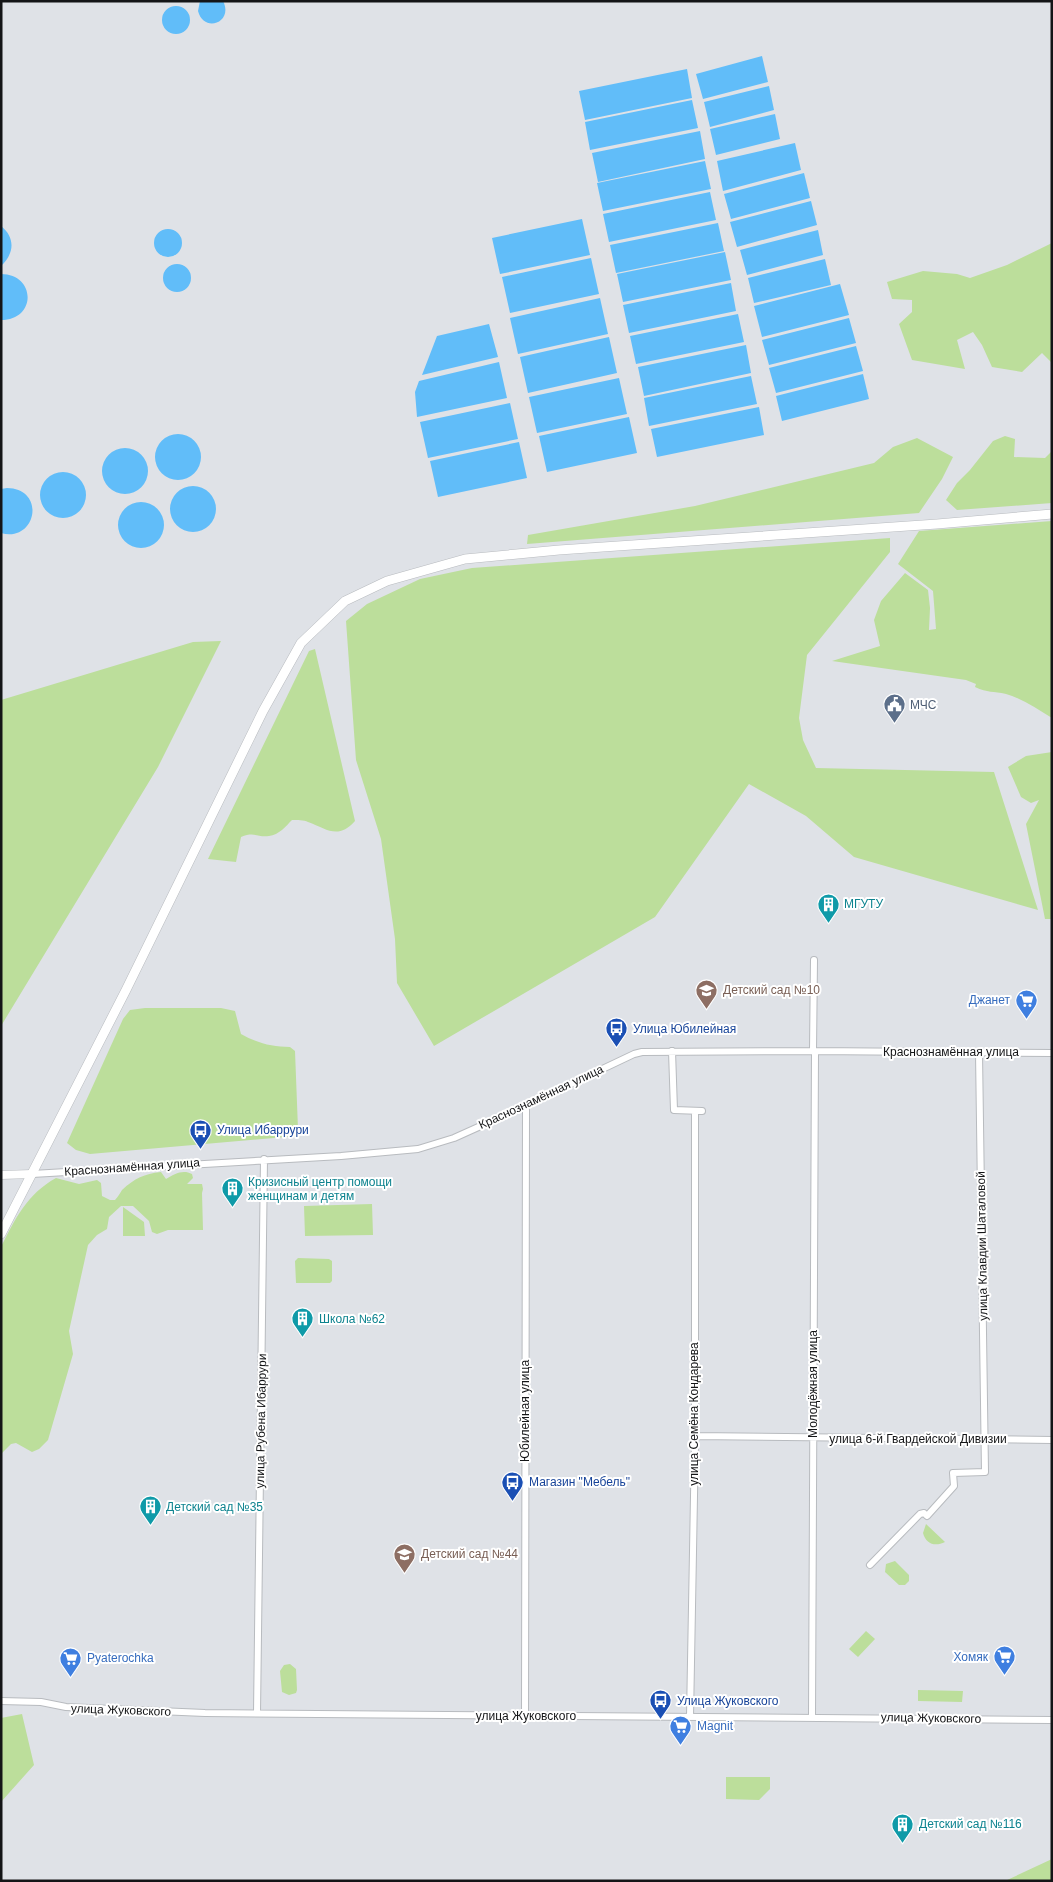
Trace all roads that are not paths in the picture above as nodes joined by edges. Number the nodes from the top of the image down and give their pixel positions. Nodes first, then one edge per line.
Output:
1 (1052, 514) edge
2 (814, 960) dead end
3 (672, 1051) junction
4 (814, 1051) junction
5 (1052, 1052) edge
6 (979, 1053) junction
7 (526, 1106) junction
8 (264, 1159) junction
9 (32, 1174) junction
10 (1, 1175) edge
11 (1, 1234) edge
12 (695, 1436) junction
13 (813, 1438) junction
14 (984, 1440) junction
15 (1052, 1440) edge
16 (870, 1565) dead end
17 (1, 1701) edge
18 (257, 1713) junction
19 (525, 1716) junction
20 (690, 1717) junction
21 (812, 1717) junction
22 (1052, 1720) edge

1 - 9 main road
2 - 4 street, Молодёжная улица
3 - 4 street, Краснознамённая улица
3 - 7 street, Краснознамённая улица
3 - 12 street, улица Семёна Кондарева
4 - 6 street, Краснознамённая улица
4 - 13 street, Молодёжная улица
5 - 6 street, Краснознамённая улица
6 - 14 street, улица Клавдии Шаталовой
7 - 8 street, Краснознамённая улица
7 - 19 street, Юбилейная улица
8 - 9 street, Краснознамённая улица
8 - 18 street, улица Рубена Ибаррури
9 - 10 street
9 - 11 main road
12 - 13 street, улица 6-й Гвардейской Дивизии
12 - 20 street, улица Семёна Кондарева
13 - 14 street, улица 6-й Гвардейской Дивизии
13 - 21 street, Молодёжная улица
14 - 15 street, улица 6-й Гвардейской Дивизии
14 - 16 street, улица Клавдии Шаталовой
17 - 18 street, улица Жуковского
18 - 19 street, улица Жуковского
19 - 20 street, улица Жуковского
20 - 21 street, улица Жуковского
21 - 22 street, улица Жуковского

